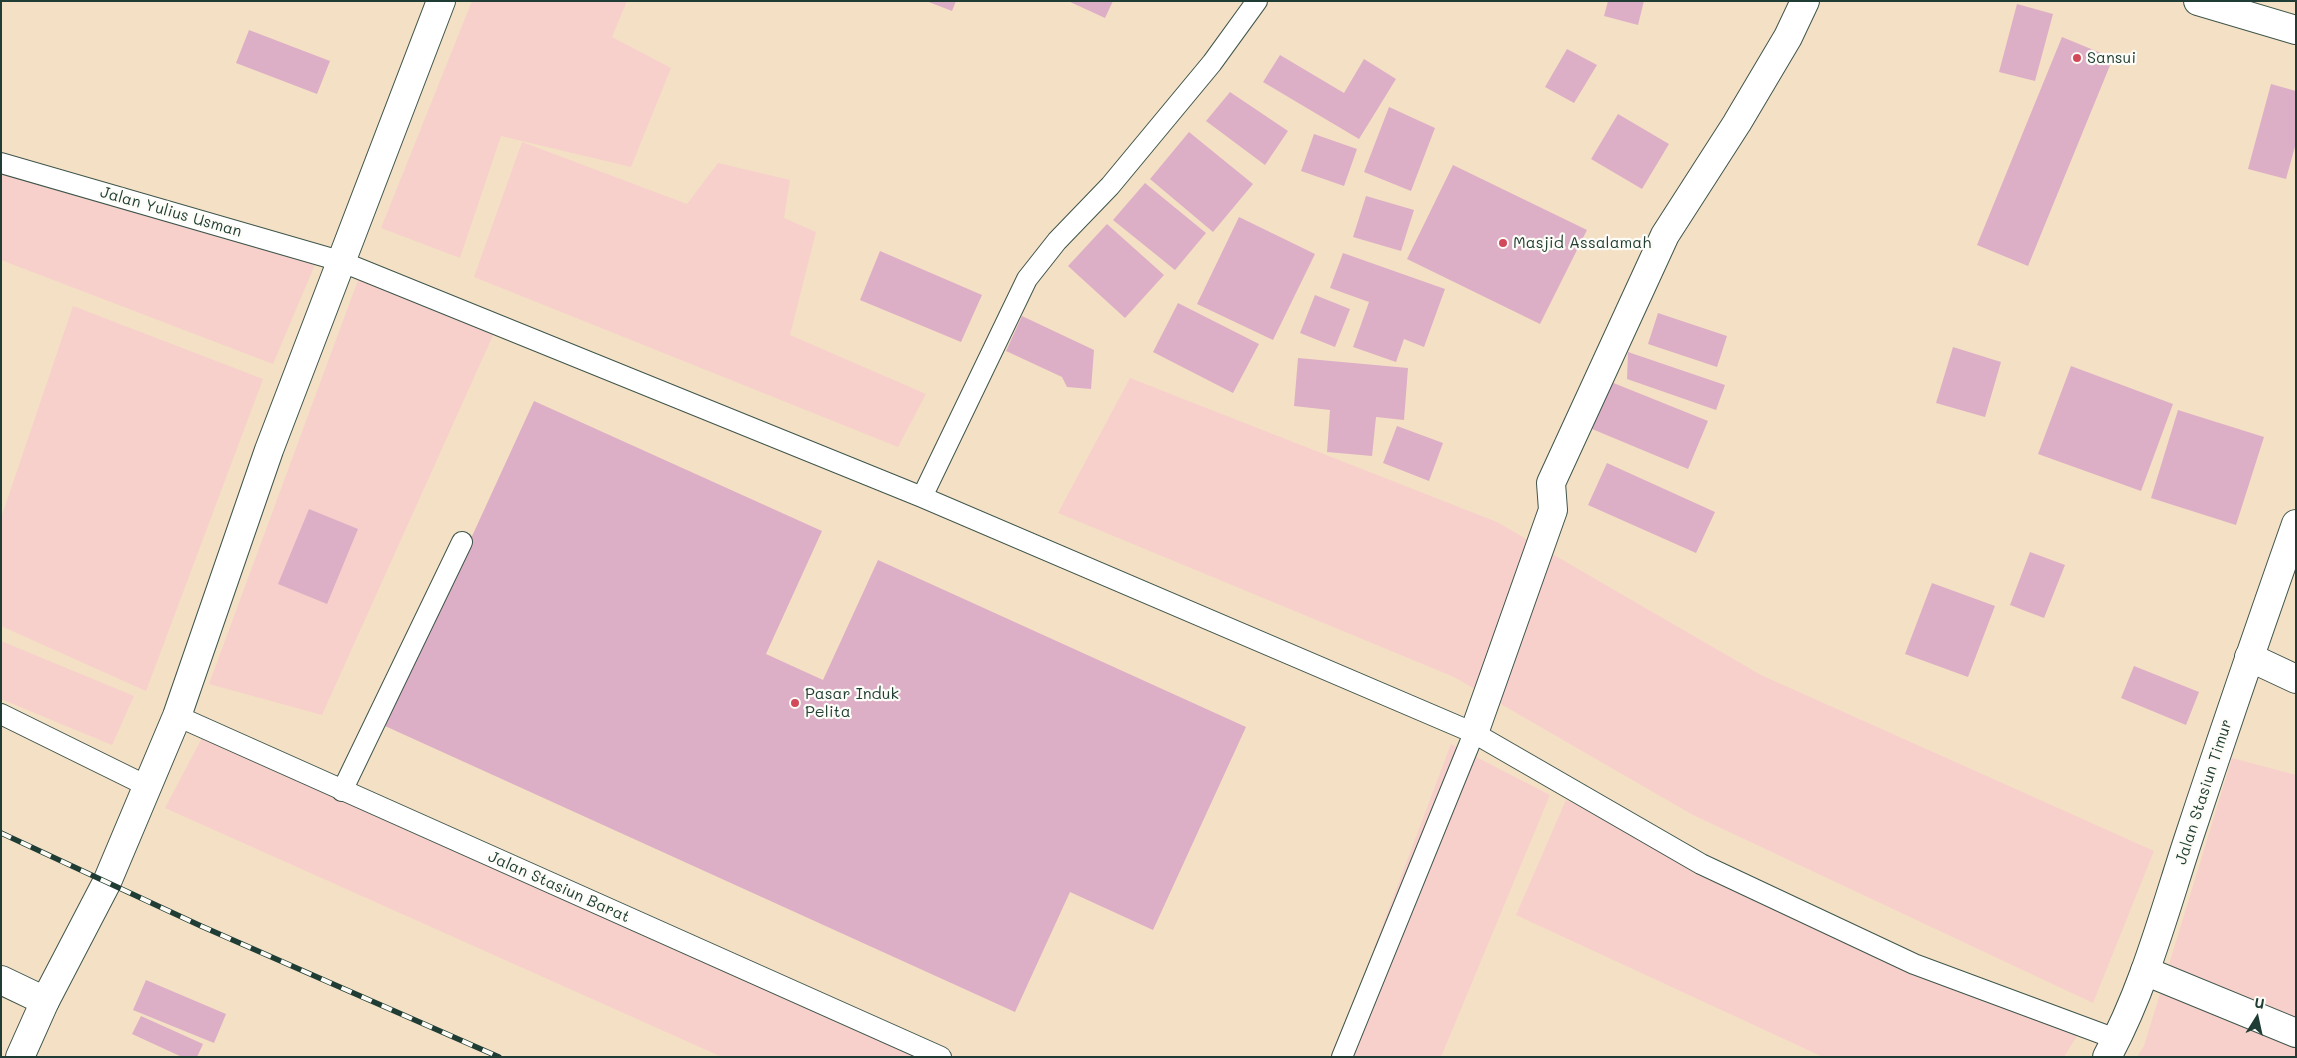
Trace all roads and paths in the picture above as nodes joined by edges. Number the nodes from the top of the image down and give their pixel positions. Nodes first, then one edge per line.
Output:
1 (441, 1) edge
2 (1257, 1) edge
3 (1805, 1) edge
4 (2198, 1) edge
5 (2296, 30) edge
6 (1, 163) edge
7 (340, 260) junction
8 (922, 497) junction
9 (2296, 524) edge
10 (462, 542) dead end
11 (2249, 656) junction
12 (2296, 679) edge
13 (1, 714) edge
14 (177, 716) junction
15 (1474, 733) junction
16 (147, 786) junction
17 (342, 791) junction
18 (2145, 971) junction
19 (1, 980) edge
20 (45, 1001) junction
21 (2296, 1033) edge
22 (2112, 1048) edge
23 (20, 1057) edge
24 (941, 1057) edge
25 (1342, 1057) edge

1 - 7 street
2 - 8 lane
3 - 15 street
4 - 5 street
6 - 7 lane, Jalan Yulius Usman
7 - 8 lane, Jalan Yulius Usman
7 - 14 street
8 - 15 lane, Jalan Yulius Usman
9 - 11 street, Jalan Stasiun Timur
10 - 17 lane
11 - 12 street
11 - 18 street, Jalan Stasiun Timur
13 - 16 lane
14 - 16 street
14 - 17 lane, Jalan Stasiun Barat
15 - 22 lane, Jalan Yulius Usman
15 - 25 lane
16 - 20 street
17 - 24 lane, Jalan Stasiun Barat
18 - 21 street
18 - 22 street, Jalan Stasiun Timur
19 - 20 street
20 - 23 street

